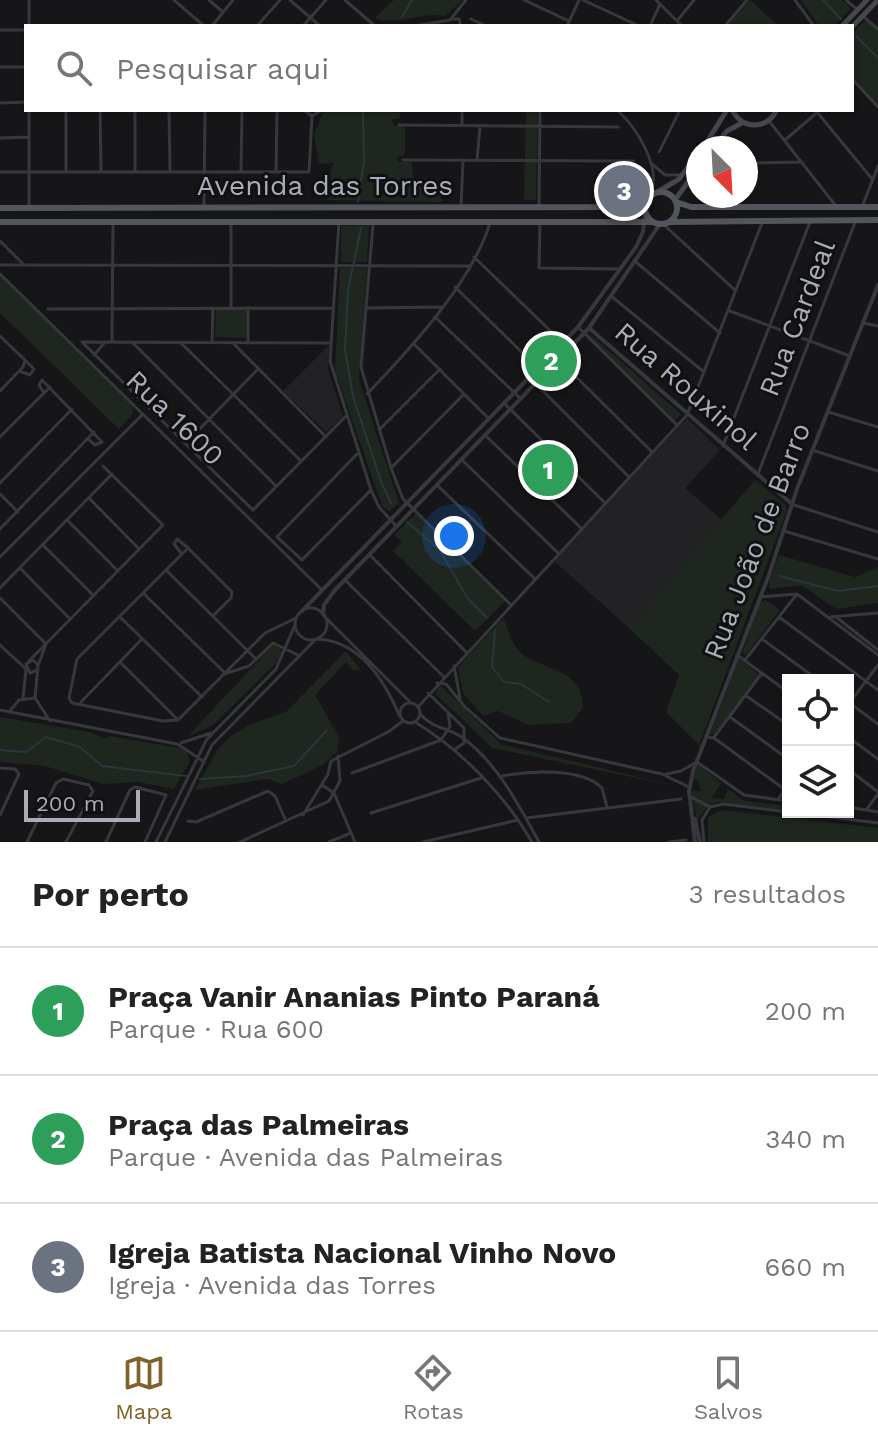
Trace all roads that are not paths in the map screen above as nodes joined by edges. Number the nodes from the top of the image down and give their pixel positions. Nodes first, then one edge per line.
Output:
1 (29, 0) edge
2 (174, 0) edge
3 (209, 0) edge
4 (233, 0) edge
5 (280, 0) edge
6 (290, 0) edge
7 (326, 0) edge
8 (345, 0) edge
9 (466, 0) edge
10 (524, 0) edge
11 (581, 0) edge
12 (656, 0) edge
13 (694, 0) edge
14 (747, 0) edge
15 (795, 0) edge
16 (846, 0) edge
17 (867, 0) edge
18 (878, 0) edge
19 (660, 4) junction
20 (461, 9) junction
21 (858, 10) junction
22 (223, 12) junction
23 (864, 17) junction
24 (311, 18) junction
25 (451, 19) junction
26 (471, 19) dead end
27 (677, 21) junction
28 (27, 24) edge
29 (202, 24) edge
30 (214, 24) edge
31 (259, 24) edge
32 (305, 24) edge
33 (318, 24) edge
34 (373, 24) edge
35 (434, 24) edge
36 (449, 24) edge
37 (461, 24) edge
38 (482, 24) edge
39 (568, 24) edge
40 (635, 24) edge
41 (651, 24) edge
42 (680, 24) edge
43 (727, 24) edge
44 (813, 24) edge
45 (844, 24) edge
46 (854, 25) edge
47 (24, 28) edge
48 (878, 29) edge
49 (0, 30) edge
50 (0, 67) edge
51 (24, 67) edge
52 (854, 82) edge
53 (24, 102) edge
54 (0, 103) edge
55 (878, 107) edge
56 (29, 112) edge
57 (66, 112) edge
58 (100, 112) edge
59 (135, 112) edge
60 (169, 112) edge
61 (205, 112) edge
62 (242, 112) edge
63 (277, 112) edge
64 (307, 112) edge
65 (319, 112) edge
66 (462, 112) edge
67 (540, 112) edge
68 (619, 112) edge
69 (679, 112) edge
70 (729, 112) edge
71 (732, 112) edge
72 (776, 112) edge
73 (818, 112) edge
74 (820, 112) edge
75 (312, 116) junction
76 (769, 121) junction
77 (743, 123) junction
78 (399, 125) dead end
79 (462, 125) junction
80 (480, 126) junction
81 (540, 126) junction
82 (618, 127) dead end
83 (712, 136) edge
84 (723, 136) edge
85 (29, 137) junction
86 (0, 138) edge
87 (785, 140) junction
88 (659, 152) dead end
89 (648, 158) junction
90 (403, 160) dead end
91 (463, 160) junction
92 (477, 160) junction
93 (539, 161) junction
94 (634, 161) dead end
95 (802, 162) junction
96 (758, 163) edge
97 (878, 166) edge
98 (101, 171) junction
99 (241, 171) junction
100 (686, 171) edge
101 (0, 172) edge
102 (30, 172) junction
103 (66, 172) junction
104 (135, 172) junction
105 (170, 172) junction
106 (205, 172) junction
107 (276, 172) junction
108 (683, 175) junction
109 (873, 180) junction
110 (686, 186) edge
111 (651, 196) junction
112 (676, 201) junction
113 (539, 205) junction
114 (461, 207) junction
115 (810, 207) junction
116 (837, 207) junction
117 (862, 207) junction
118 (878, 207) edge
119 (0, 208) edge
120 (29, 208) junction
121 (204, 208) junction
122 (254, 208) junction
123 (281, 208) junction
124 (645, 211) junction
125 (764, 220) junction
126 (811, 220) junction
127 (856, 220) junction
128 (878, 220) edge
129 (231, 221) junction
130 (253, 221) junction
131 (373, 221) junction
132 (0, 222) edge
133 (113, 222) junction
134 (275, 222) junction
135 (339, 222) junction
136 (540, 222) junction
137 (490, 223) junction
138 (644, 223) junction
139 (661, 223) junction
140 (0, 241) edge
141 (474, 257) junction
142 (636, 262) junction
143 (0, 265) edge
144 (24, 265) junction
145 (370, 265) junction
146 (114, 266) junction
147 (231, 266) junction
148 (338, 266) junction
149 (469, 266) junction
150 (620, 269) junction
151 (0, 274) edge
152 (878, 285) edge
153 (454, 286) junction
154 (736, 291) junction
155 (611, 296) junction
156 (441, 307) junction
157 (213, 308) junction
158 (231, 308) junction
159 (248, 308) junction
160 (333, 308) junction
161 (366, 308) junction
162 (48, 309) dead end
163 (113, 309) junction
164 (729, 311) junction
165 (435, 317) junction
166 (863, 323) junction
167 (768, 326) junction
168 (878, 326) edge
169 (578, 327) junction
170 (589, 328) junction
171 (720, 333) junction
172 (584, 334) junction
173 (0, 336) edge
174 (105, 342) junction
175 (112, 342) junction
176 (132, 342) junction
177 (810, 342) junction
178 (181, 343) junction
179 (212, 343) junction
180 (233, 343) junction
181 (248, 343) junction
182 (331, 343) junction
183 (563, 343) junction
184 (414, 344) junction
185 (94, 355) junction
186 (850, 356) junction
187 (25, 360) junction
188 (559, 360) junction
189 (538, 368) junction
190 (258, 369) junction
191 (440, 369) junction
192 (19, 371) junction
193 (704, 372) junction
194 (536, 384) junction
195 (1, 387) edge
196 (50, 387) junction
197 (44, 393) junction
198 (464, 393) junction
199 (514, 393) junction
200 (367, 394) junction
201 (233, 395) junction
202 (521, 399) junction
203 (504, 403) junction
204 (72, 409) junction
205 (511, 409) junction
206 (827, 412) junction
207 (142, 415) junction
208 (687, 415) junction
209 (346, 416) junction
210 (489, 419) junction
211 (208, 420) junction
212 (677, 425) junction
213 (878, 427) edge
214 (379, 430) junction
215 (94, 432) junction
216 (486, 436) junction
217 (0, 437) edge
218 (326, 437) junction
219 (88, 439) junction
220 (185, 444) junction
221 (548, 446) junction
222 (723, 446) junction
223 (812, 450) junction
224 (359, 452) junction
225 (652, 452) junction
226 (462, 460) junction
227 (301, 461) junction
228 (103, 466) dead end
229 (391, 468) junction
230 (523, 471) junction
231 (573, 471) junction
232 (878, 471) edge
233 (112, 474) junction
234 (757, 476) junction
235 (629, 477) junction
236 (0, 483) edge
237 (437, 485) junction
238 (276, 486) junction
239 (371, 490) junction
240 (0, 494) edge
241 (548, 496) junction
242 (89, 498) junction
243 (407, 503) junction
244 (605, 503) junction
245 (793, 505) junction
246 (414, 509) junction
247 (18, 512) junction
248 (68, 521) junction
249 (390, 521) junction
250 (397, 527) junction
251 (581, 528) junction
252 (0, 529) edge
253 (784, 531) junction
254 (878, 532) edge
255 (43, 545) junction
256 (188, 548) junction
257 (139, 549) junction
258 (181, 553) junction
259 (558, 553) junction
260 (369, 555) junction
261 (0, 557) edge
262 (878, 559) edge
263 (20, 568) junction
264 (344, 568) junction
265 (166, 570) junction
266 (118, 571) junction
267 (349, 575) junction
268 (534, 578) junction
269 (344, 580) junction
270 (0, 588) edge
271 (322, 590) junction
272 (143, 593) junction
273 (797, 594) junction
274 (93, 595) junction
275 (760, 597) junction
276 (0, 598) edge
277 (510, 604) junction
278 (302, 611) junction
279 (878, 613) edge
280 (324, 615) junction
281 (119, 616) junction
282 (213, 616) junction
283 (779, 617) junction
284 (296, 618) junction
285 (70, 619) junction
286 (838, 620) junction
287 (295, 625) junction
288 (142, 639) junction
289 (316, 639) junction
290 (762, 639) junction
291 (878, 642) edge
292 (46, 643) junction
293 (869, 643) junction
294 (0, 645) edge
295 (287, 648) junction
296 (247, 650) junction
297 (466, 652) junction
298 (878, 653) edge
299 (737, 655) junction
300 (300, 656) junction
301 (256, 659) junction
302 (745, 660) junction
303 (27, 662) junction
304 (121, 662) junction
305 (19, 664) junction
306 (454, 664) junction
307 (878, 665) edge
308 (38, 667) junction
309 (26, 670) junction
310 (762, 673) junction
311 (225, 674) junction
312 (445, 674) junction
313 (810, 674) edge
314 (455, 678) junction
315 (866, 681) junction
316 (437, 683) junction
317 (25, 687) junction
318 (36, 688) junction
319 (782, 688) edge
320 (878, 690) edge
321 (428, 693) junction
322 (745, 695) junction
323 (202, 697) junction
324 (854, 697) edge
325 (23, 698) junction
326 (35, 698) junction
327 (423, 698) junction
328 (79, 704) junction
329 (412, 704) junction
330 (463, 705) junction
331 (418, 707) junction
332 (854, 707) edge
333 (0, 710) edge
334 (9, 712) junction
335 (448, 713) junction
336 (420, 714) junction
337 (730, 717) junction
338 (402, 719) junction
339 (178, 720) junction
340 (50, 721) junction
341 (782, 721) edge
342 (415, 722) junction
343 (878, 724) edge
344 (448, 730) junction
345 (213, 732) junction
346 (706, 737) junction
347 (714, 738) junction
348 (441, 740) junction
349 (465, 740) junction
350 (854, 741) edge
351 (177, 744) junction
352 (454, 750) junction
353 (782, 755) edge
354 (338, 756) junction
355 (196, 758) junction
356 (878, 759) edge
357 (204, 761) junction
358 (697, 762) junction
359 (0, 768) edge
360 (686, 769) junction
361 (693, 771) junction
362 (352, 773) dead end
363 (328, 774) junction
364 (662, 774) junction
365 (854, 774) edge
366 (340, 776) junction
367 (501, 777) junction
368 (481, 778) junction
369 (688, 784) junction
370 (322, 785) junction
371 (782, 788) edge
372 (334, 793) junction
373 (782, 793) edge
374 (878, 793) edge
375 (689, 796) junction
376 (681, 799) dead end
377 (779, 799) junction
378 (312, 800) junction
379 (782, 800) edge
380 (607, 807) junction
381 (710, 807) junction
382 (317, 808) junction
383 (854, 808) edge
384 (866, 810) junction
385 (782, 811) edge
386 (878, 812) edge
387 (371, 813) dead end
388 (0, 815) edge
389 (303, 815) junction
390 (838, 818) edge
391 (526, 819) junction
392 (846, 819) joint
393 (518, 820) junction
394 (188, 821) dead end
395 (286, 821) junction
396 (878, 823) edge
397 (526, 832) junction
398 (351, 833) junction
399 (536, 836) junction
400 (686, 840) dead end
401 (27, 842) edge
402 (66, 842) edge
403 (106, 842) edge
404 (145, 842) edge
405 (156, 842) edge
406 (165, 842) edge
407 (241, 842) edge
408 (329, 842) edge
409 (355, 842) edge
410 (423, 842) edge
411 (532, 842) edge
412 (539, 842) edge
413 (669, 842) edge
414 (700, 842) edge

1 - 28 street
2 - 29 street
3 - 22 street
4 - 22 street
5 - 31 street
6 - 24 street
7 - 24 street
8 - 34 street
9 - 20 street
10 - 39 street
11 - 39 street
11 - 40 street
12 - 19 street
13 - 27 street
14 - 43 street
15 - 44 street
16 - 21 street
17 - 21 main road
18 - 23 main road
19 - 27 street
19 - 41 street
20 - 25 street
20 - 37 street
21 - 45 main road
22 - 30 street
23 - 46 main road
23 - 48 street
24 - 32 street
24 - 33 street
25 - 35 street
25 - 36 street
25 - 37 street
26 - 38 street
27 - 42 street
47 - 49 street
50 - 51 street
52 - 55 street
53 - 54 street
56 - 85 street
57 - 103 street
58 - 98 street
59 - 104 street
60 - 105 street
61 - 106 street
62 - 99 street
63 - 107 street
64 - 75 street
65 - 75 street
66 - 79 street
67 - 81 street
68 - 89 street
69 - 88 street
70 - 83 main road
71 - 77 main road
72 - 76 main road
73 - 87 street
74 - 109 street
75 - 107 street
76 - 77 main road
76 - 87 street
77 - 84 main road
78 - 79 street
79 - 80 street
80 - 81 street
80 - 92 street
81 - 82 street
81 - 93 street
85 - 86 street
85 - 102 street
87 - 95 street
89 - 108 street
89 - 111 street
90 - 91 street
91 - 92 street
91 - 114 street
92 - 93 street
93 - 94 street
93 - 113 street
95 - 96 street
95 - 116 street
97 - 109 street
98 - 103 street
98 - 104 street
99 - 106 street
99 - 107 street
100 - 108 main road
101 - 102 street
102 - 103 street
102 - 120 street
104 - 105 street
105 - 106 street
106 - 121 street
108 - 111 main road
109 - 117 street
110 - 112 main road
111 - 112 main road
111 - 113 main road, Avenida das Torres
111 - 124 main road
112 - 115 main road
112 - 139 main road
113 - 114 main road, Avenida das Torres
114 - 123 main road, Avenida das Torres
115 - 116 main road
115 - 125 main road
116 - 117 main road
117 - 118 main road
119 - 120 main road, Avenida das Torres
120 - 121 main road, Avenida das Torres
121 - 122 main road, Avenida das Torres
122 - 123 main road, Avenida das Torres
122 - 130 main road
123 - 134 main road
124 - 138 street
124 - 139 main road
125 - 126 main road, Avenida das Torres
125 - 139 main road, Avenida das Torres
125 - 154 street
126 - 127 main road, Avenida das Torres
126 - 167 street
127 - 128 main road, Avenida das Torres
127 - 177 street, Rua Cardeal
129 - 130 main road, Avenida das Torres
129 - 133 main road, Avenida das Torres
129 - 147 street
130 - 134 main road, Avenida das Torres
131 - 135 main road, Avenida das Torres
131 - 137 main road, Avenida das Torres
131 - 145 street
132 - 133 main road, Avenida das Torres
133 - 146 street
134 - 135 main road, Avenida das Torres
135 - 148 street, Avenida das Torres
136 - 137 main road, Avenida das Torres
136 - 138 main road, Avenida das Torres
136 - 150 street
137 - 141 street
138 - 139 main road, Avenida das Torres
138 - 150 street
139 - 142 street
139 - 154 street
140 - 144 street
141 - 149 street
141 - 183 street
142 - 155 street
142 - 171 street
143 - 144 street
144 - 146 street
145 - 148 street
145 - 149 street
145 - 161 street
146 - 147 street
146 - 163 street
147 - 148 street
147 - 158 street
148 - 160 street, Avenida das Torres
149 - 153 street
150 - 169 street
151 - 207 street, Rua 1600
152 - 166 street, Rua João de Barro
153 - 156 street
153 - 189 street
154 - 164 street
155 - 170 street
155 - 193 street
156 - 161 street
156 - 165 street
157 - 158 street
157 - 163 street
157 - 179 street
158 - 159 street
159 - 160 street
159 - 181 street
160 - 182 street, Avenida das Torres
161 - 200 street
162 - 163 street
163 - 175 street
164 - 167 street
164 - 171 street
165 - 184 street
165 - 199 street
166 - 168 street
166 - 186 street, Rua João de Barro
167 - 177 street
167 - 222 street
169 - 172 street
169 - 183 street
170 - 172 street
170 - 208 street, Rua Rouxinol
171 - 193 street
172 - 188 street
172 - 212 street
173 - 187 street
174 - 175 street
174 - 185 street
174 - 185 street
175 - 176 street
176 - 178 street
176 - 211 street
177 - 186 street
177 - 234 street, Rua Cardeal
178 - 179 street
178 - 201 street
179 - 180 street
180 - 181 street
180 - 190 street
181 - 182 street
182 - 209 street, Avenida das Torres
183 - 189 street
184 - 191 street
184 - 200 street
185 - 220 street
186 - 206 street, Rua João de Barro
187 - 192 street
187 - 192 street
188 - 194 street
188 - 225 street
189 - 199 street
190 - 201 street
190 - 218 street
191 - 198 street
191 - 214 street
192 - 195 street
193 - 208 street
194 - 202 street
194 - 235 street
196 - 197 street
196 - 197 street
196 - 204 street
197 - 217 street
198 - 210 street
198 - 229 street
199 - 202 street
199 - 203 street
200 - 214 street
201 - 211 street
201 - 227 street
202 - 205 street
203 - 205 street
203 - 210 street
204 - 215 street
204 - 236 street
205 - 216 street
205 - 221 street
206 - 213 street
206 - 223 street, Rua João de Barro
207 - 261 street
207 - 271 street, Rua 1600
208 - 212 street
208 - 222 street, Rua Rouxinol
209 - 218 street
209 - 224 street, Avenida das Torres
210 - 243 street
211 - 220 street
211 - 238 street
212 - 225 street
214 - 229 street
215 - 219 street
215 - 219 street
216 - 226 street
216 - 230 street
218 - 227 street
219 - 247 street
220 - 238 street
221 - 230 street
221 - 231 street
222 - 234 street, Rua Rouxinol
223 - 232 street
223 - 245 street, Rua João de Barro
224 - 239 street, Avenida das Torres
224 - 239 street
225 - 235 street
226 - 237 street
226 - 259 street
227 - 238 street
228 - 233 street
229 - 243 street
230 - 241 street
231 - 241 street
231 - 244 street
233 - 242 street
233 - 257 street
234 - 245 street, Rua Rouxinol
235 - 244 street
237 - 246 street
237 - 268 street
239 - 249 street, Avenida das Torres
240 - 247 street
241 - 251 street
242 - 248 street
242 - 257 street
243 - 246 street
243 - 249 street
244 - 251 street
245 - 253 street, Rua João de Barro
245 - 254 street
246 - 250 street
246 - 277 street
247 - 252 street
248 - 255 street
248 - 266 street
249 - 250 street, Avenida das Torres
249 - 264 street
250 - 260 street
251 - 259 street
253 - 262 street
253 - 275 street, Rua João de Barro
255 - 263 street
255 - 274 street
256 - 258 street
256 - 258 street
256 - 282 street
257 - 266 street
258 - 265 street
259 - 268 street
260 - 267 street
260 - 297 street
263 - 270 street
263 - 285 street
264 - 267 street
264 - 271 street
265 - 272 street
265 - 282 street
266 - 274 street
267 - 269 street
268 - 277 street
269 - 280 street
269 - 312 street
271 - 278 street
272 - 281 street
272 - 311 street
273 - 275 street
273 - 283 street
273 - 286 street
274 - 285 street
275 - 299 street, Rua João de Barro
276 - 292 street
277 - 297 street
278 - 280 street
278 - 284 street
279 - 286 street
280 - 289 street
280 - 329 street
281 - 288 street
281 - 328 street
282 - 296 street
283 - 290 street
283 - 315 street
284 - 287 street
284 - 296 street
285 - 292 street
286 - 293 street
286 - 298 street
287 - 289 street
287 - 295 street
288 - 304 street
288 - 323 street
289 - 300 street
289 - 338 street
290 - 302 street
290 - 313 street
291 - 293 street
292 - 303 street
292 - 308 street
293 - 298 street
294 - 305 street
295 - 300 street
295 - 301 street
295 - 345 street
296 - 301 street
296 - 311 street
297 - 306 street
299 - 302 street
299 - 346 street, Rua João de Barro
300 - 357 street
301 - 311 street
302 - 310 street
303 - 305 street
303 - 308 street
303 - 309 street
304 - 328 street
304 - 339 street
305 - 309 street
306 - 312 street
306 - 314 street
307 - 315 street
308 - 309 street
308 - 318 street
309 - 317 street
310 - 319 street
310 - 322 street
311 - 323 street
312 - 314 street
312 - 316 street
314 - 330 street
315 - 320 street
315 - 324 street
316 - 321 street
316 - 330 street
317 - 318 street
317 - 325 street
318 - 326 street
321 - 327 street
321 - 335 street
322 - 337 street
322 - 341 street
323 - 339 street
325 - 326 street
325 - 334 street
326 - 340 street
327 - 329 street
327 - 331 street
328 - 339 street
329 - 331 street
329 - 338 street
330 - 364 street
331 - 336 street
332 - 343 street
333 - 334 street
334 - 340 street
335 - 344 street
335 - 349 street
336 - 342 street
336 - 344 street
337 - 347 street
337 - 353 street
338 - 342 street
338 - 354 street
340 - 351 street
342 - 348 street
344 - 348 street
344 - 349 street
345 - 351 street
345 - 355 street
346 - 347 street
346 - 358 street, Rua João de Barro
347 - 371 street
348 - 352 street
348 - 362 street
349 - 352 street
349 - 367 street
350 - 356 street
351 - 355 street
352 - 368 street
354 - 363 street
354 - 366 street
355 - 357 street
355 - 405 street
357 - 406 street
358 - 360 street
358 - 361 street, Rua João de Barro
358 - 377 street
359 - 388 street
360 - 361 street
360 - 364 street
361 - 369 street, Rua João de Barro
363 - 366 street
363 - 370 street
364 - 369 street
365 - 374 street
366 - 372 street
367 - 380 street
367 - 391 street
368 - 387 street
368 - 393 street
369 - 375 street, Rua João de Barro
370 - 372 street
370 - 378 street
372 - 382 street
372 - 398 street
373 - 377 street
374 - 384 street
375 - 381 street
375 - 414 street, Rua João de Barro
376 - 380 street
377 - 379 street
378 - 382 street
378 - 389 street
380 - 391 street
381 - 385 street
381 - 414 street, Rua João de Barro
382 - 389 street
383 - 384 street
384 - 386 street
389 - 395 street
390 - 392 street
391 - 399 street
392 - 396 street
393 - 397 street
393 - 410 street
394 - 395 street
395 - 407 street
397 - 399 street
397 - 411 street
398 - 408 street
398 - 409 street
399 - 412 street
400 - 413 street
401 - 402 street
403 - 404 street

